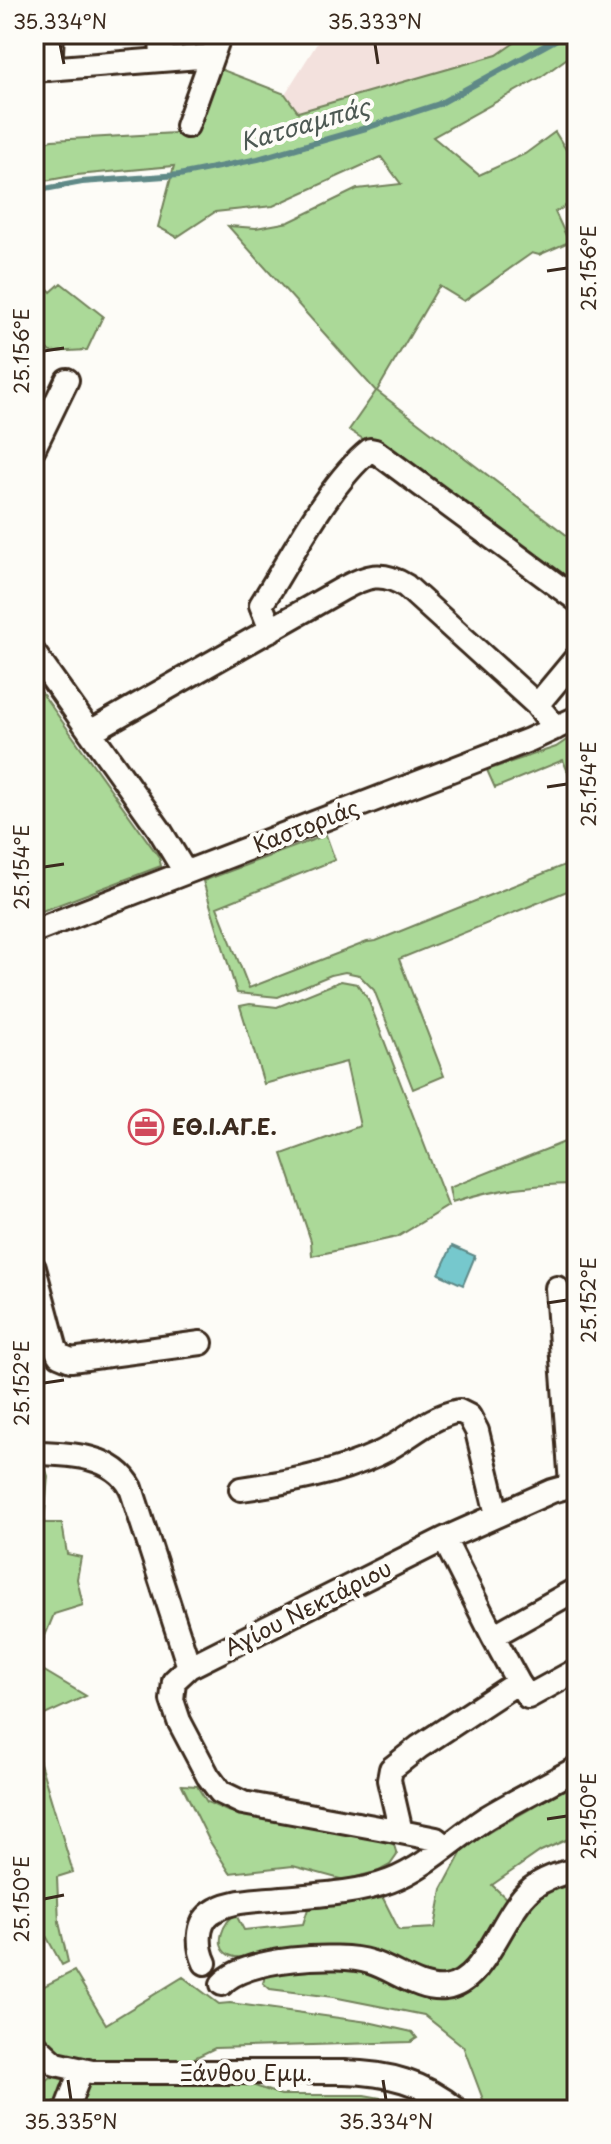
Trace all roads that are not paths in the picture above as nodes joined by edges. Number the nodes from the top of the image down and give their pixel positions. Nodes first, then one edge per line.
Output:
1 (52, 34) edge
2 (161, 34) edge
3 (220, 34) edge
4 (212, 56) junction
5 (162, 60) junction
6 (42, 69) edge
7 (187, 126) dead end
8 (67, 380) dead end
9 (34, 448) edge
10 (577, 600) edge
11 (271, 630) junction
12 (34, 653) edge
13 (577, 657) edge
14 (537, 705) junction
15 (577, 718) edge
16 (556, 728) junction
17 (90, 732) junction
18 (185, 872) junction
19 (34, 931) edge
20 (34, 1268) edge
21 (557, 1288) dead end
22 (201, 1343) dead end
23 (34, 1453) edge
24 (574, 1485) edge
25 (241, 1489) dead end
26 (497, 1515) junction
27 (444, 1539) junction
28 (577, 1589) edge
29 (493, 1636) junction
30 (189, 1667) junction
31 (577, 1670) edge
32 (518, 1682) junction
33 (577, 1768) edge
34 (401, 1832) junction
35 (446, 1847) junction
36 (577, 1870) edge
37 (205, 1963) dead end
38 (222, 1984) dead end
39 (34, 2044) edge
40 (81, 2071) junction
41 (66, 2110) edge
42 (457, 2110) edge

1 - 6 street
2 - 5 street
3 - 4 street
4 - 5 street
4 - 7 street
5 - 6 street
8 - 9 street
10 - 11 street
11 - 14 street
11 - 17 street
12 - 17 street
13 - 14 street
14 - 16 street
15 - 16 street, Καστοριάς
16 - 18 street, Καστοριάς
17 - 18 street
18 - 19 street, Καστοριάς
20 - 22 street
21 - 24 street
23 - 30 street
24 - 26 street, Αγίου Νεκτάριου
25 - 26 street
26 - 27 street, Αγίου Νεκτάριου
27 - 29 street
27 - 30 street, Αγίου Νεκτάριου
28 - 29 street
29 - 32 street
30 - 34 street
31 - 32 street
32 - 34 street
33 - 35 street
34 - 35 street
35 - 37 street
36 - 38 street
39 - 40 street, Ξάνθου Εμμ.
40 - 41 street
40 - 42 street, Ξάνθου Εμμ.

